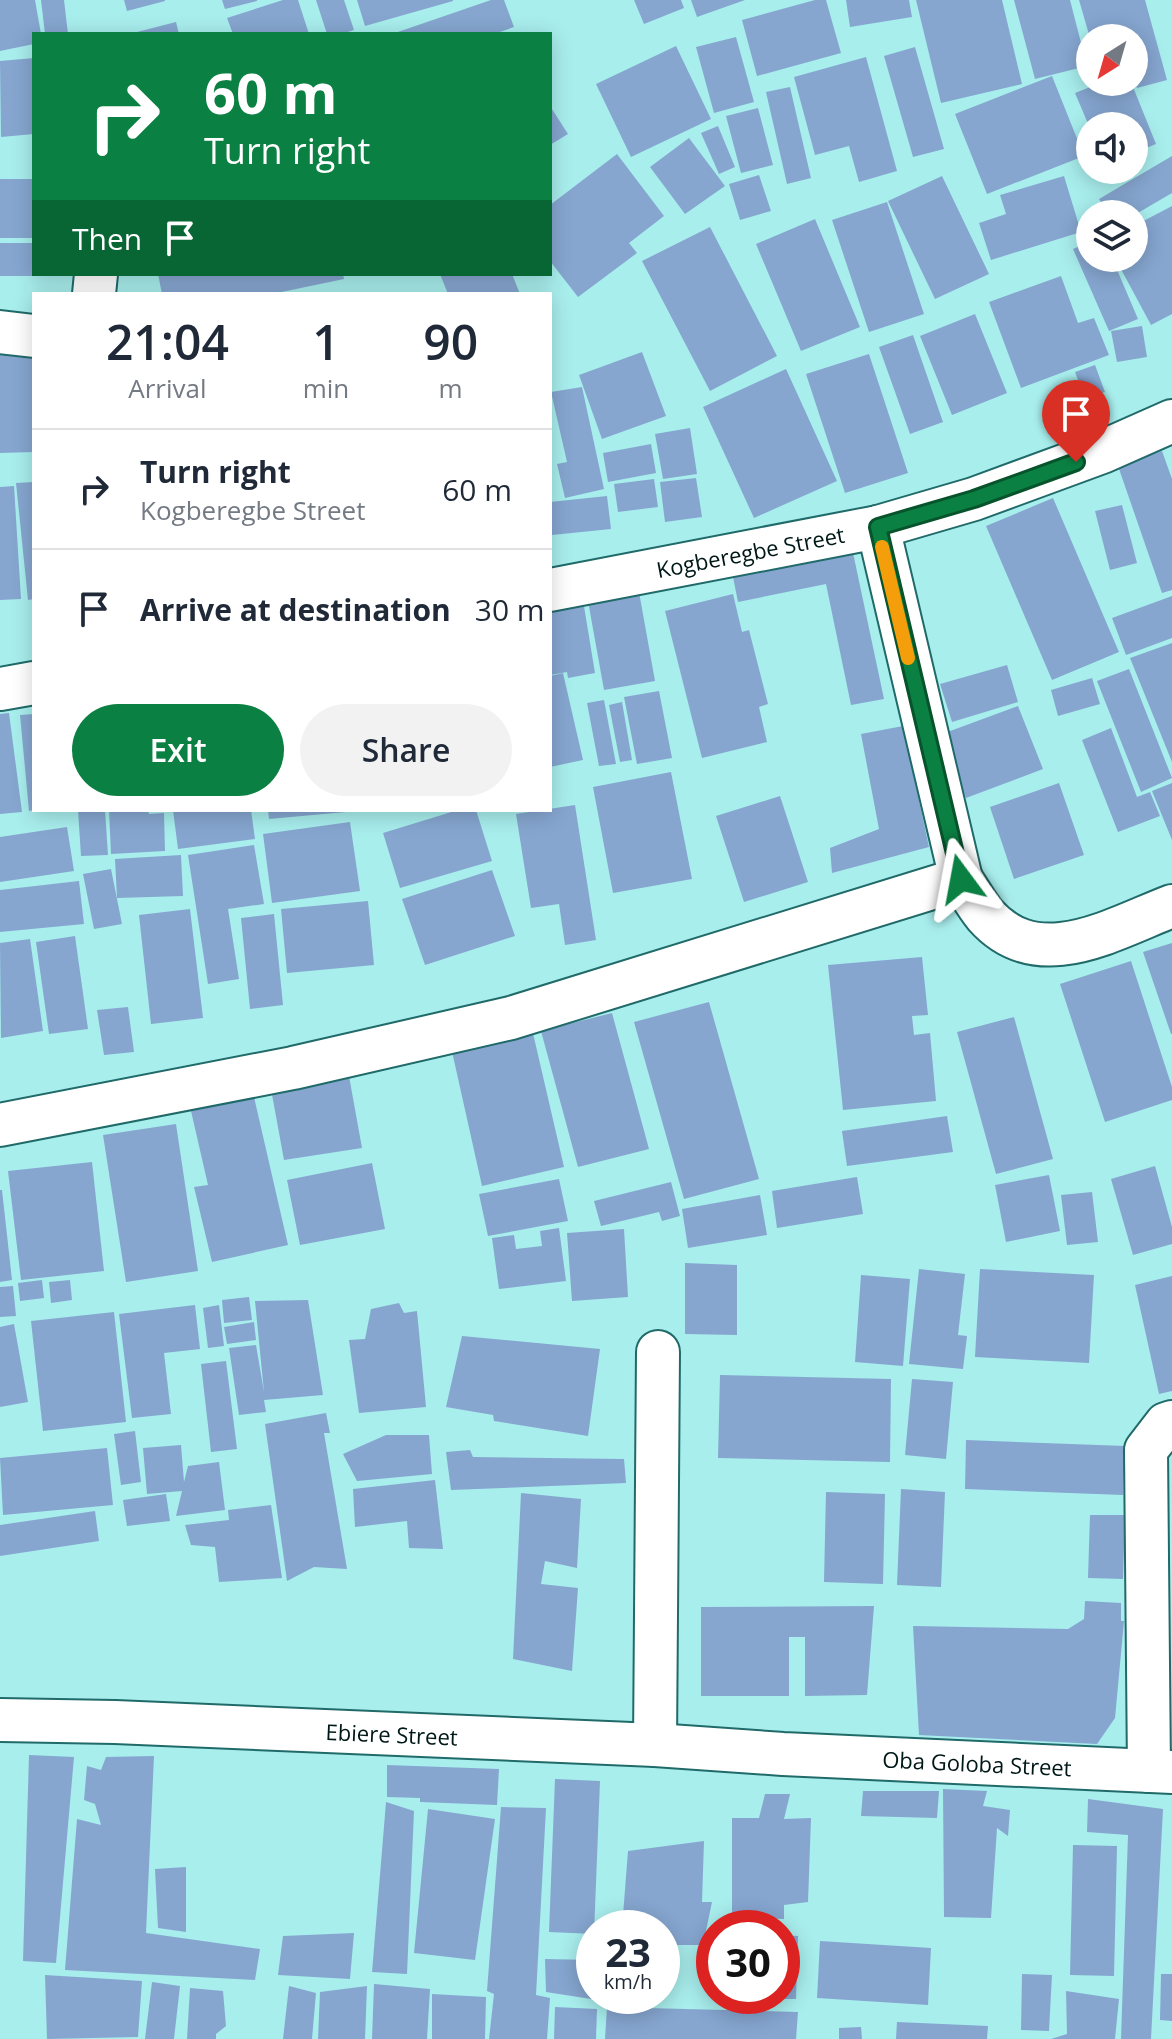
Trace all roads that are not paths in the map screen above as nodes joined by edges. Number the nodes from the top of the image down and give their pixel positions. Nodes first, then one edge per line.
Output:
1 (0, 332) edge
2 (32, 336) edge
3 (1172, 421) edge
4 (878, 527) junction
5 (552, 590) edge
6 (32, 683) edge
7 (0, 689) edge
8 (961, 879) junction
9 (1172, 906) edge
10 (0, 1125) edge
11 (658, 1352) dead end
12 (1172, 1422) edge
13 (0, 1720) edge
14 (655, 1745) junction
15 (783, 1754) joint
16 (1161, 1772) edge

1 - 2 street
3 - 4 street, Kogberegbe Street
4 - 5 street, Kogberegbe Street
4 - 8 street
6 - 7 street
8 - 9 street
8 - 10 street
11 - 14 street
12 - 16 street
13 - 14 street, Ebiere Street
14 - 15 street, Ebiere Street
15 - 16 street, Oba Goloba Street

